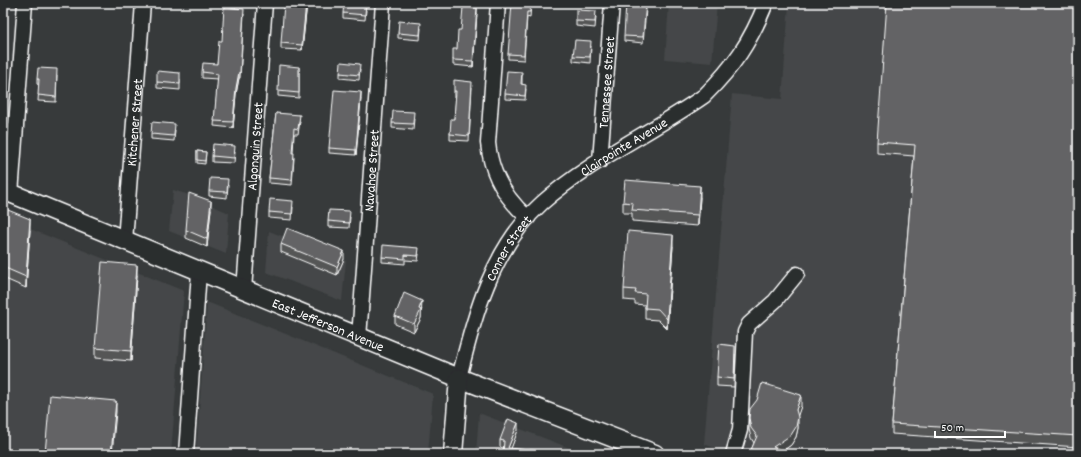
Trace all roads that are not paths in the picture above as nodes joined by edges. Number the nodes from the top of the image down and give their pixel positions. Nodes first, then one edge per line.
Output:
1 (25, 3) edge
2 (143, 3) edge
3 (265, 3) edge
4 (384, 3) edge
5 (498, 3) edge
6 (612, 3) edge
7 (766, 3) edge
8 (600, 161) junction
9 (7, 192) edge
10 (528, 218) junction
11 (125, 241) junction
12 (199, 272) junction
13 (797, 274) dead end
14 (244, 290) junction
15 (359, 338) junction
16 (459, 378) junction
17 (186, 454) edge
18 (453, 454) edge
19 (655, 454) edge
20 (733, 454) edge

1 - 9 street
2 - 11 street, Kitchener Street
3 - 14 street, Algonquin Street
4 - 15 street, Navahoe Street
5 - 10 street, Conner Street
6 - 8 street, Tennessee Street
7 - 8 street, Clairpointe Avenue
8 - 10 street, Clairpointe Avenue
9 - 11 main road, East Jefferson Avenue
10 - 16 street, Conner Street
11 - 12 main road, East Jefferson Avenue
12 - 14 main road, East Jefferson Avenue
12 - 17 street
13 - 20 street
14 - 15 main road, East Jefferson Avenue
15 - 16 main road, East Jefferson Avenue
16 - 18 main road, Conner Street
16 - 19 main road, East Jefferson Avenue

